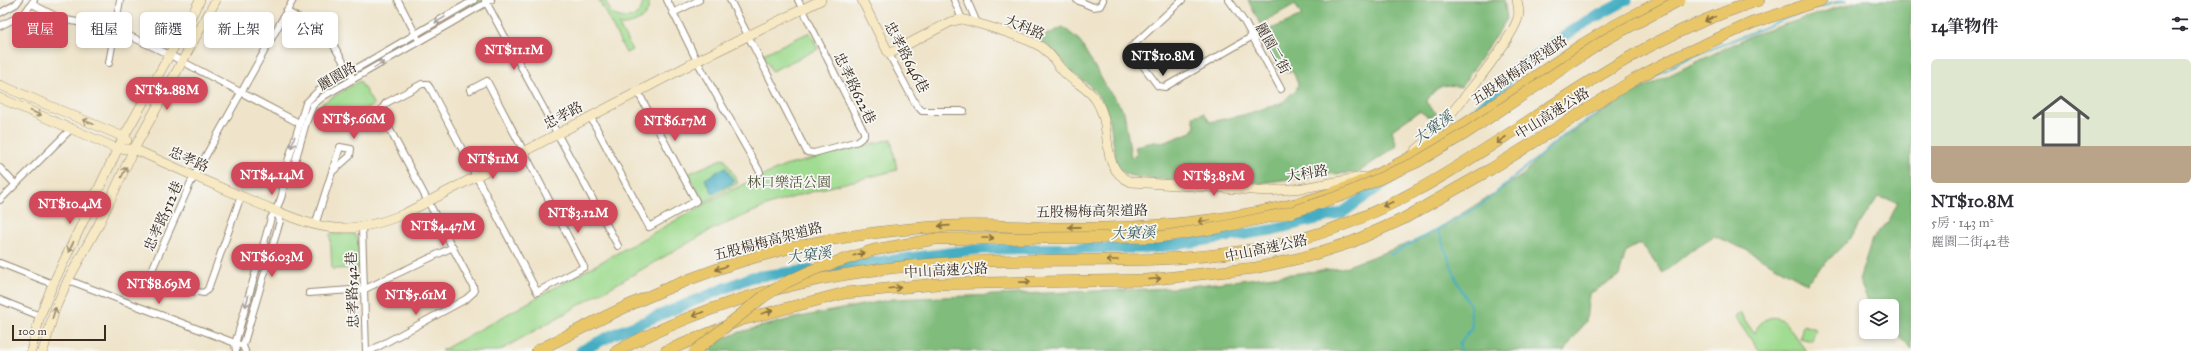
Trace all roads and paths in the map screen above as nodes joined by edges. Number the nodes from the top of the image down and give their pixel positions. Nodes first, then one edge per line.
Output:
1 (19, 0) edge
2 (120, 0) edge
3 (200, 0) edge
4 (216, 0) edge
5 (292, 0) edge
6 (398, 0) edge
7 (474, 0) edge
8 (666, 0) edge
9 (699, 0) edge
10 (730, 0) edge
11 (821, 0) edge
12 (862, 0) edge
13 (954, 0) edge
14 (967, 0) edge
15 (1077, 0) edge
16 (1103, 0) edge
17 (1182, 0) edge
18 (1229, 0) edge
19 (1517, 0) edge
20 (1663, 0) edge
21 (1680, 0) edge
22 (1759, 0) edge
23 (1821, 0) edge
24 (488, 1) edge
25 (33, 2) edge
26 (800, 4) edge
27 (286, 11) junction
28 (118, 12) edge
29 (673, 13) junction
30 (0, 14) edge
31 (962, 18) junction
32 (76, 22) edge
33 (977, 23) junction
34 (0, 26) edge
35 (415, 35) junction
36 (132, 36) edge
37 (749, 36) junction
38 (1253, 36) junction
39 (419, 42) junction
40 (112, 48) edge
41 (889, 54) junction
42 (170, 55) junction
43 (697, 61) junction
44 (182, 62) junction
45 (109, 63) dead end
46 (349, 73) junction
47 (353, 80) junction
48 (0, 85) edge
49 (1281, 89) dead end
50 (470, 90) dead end
51 (638, 92) junction
52 (241, 94) junction
53 (0, 98) edge
54 (964, 111) dead end
55 (590, 116) junction
56 (299, 123) junction
57 (72, 128) junction
58 (558, 133) junction
59 (124, 137) junction
60 (118, 149) junction
61 (134, 149) junction
62 (525, 150) junction
63 (0, 168) edge
64 (332, 172) dead end
65 (760, 172) dead end
66 (195, 176) junction
67 (477, 176) junction
68 (16, 184) junction
69 (284, 186) junction
70 (241, 196) junction
71 (0, 200) edge
72 (429, 201) junction
73 (276, 211) junction
74 (315, 225) junction
75 (362, 227) junction
76 (618, 246) dead end
77 (453, 247) junction
78 (0, 263) edge
79 (68, 280) junction
80 (53, 284) junction
81 (364, 289) junction
82 (309, 293) dead end
83 (0, 300) edge
84 (38, 320) junction
85 (235, 344) junction
86 (244, 349) edge
87 (26, 351) edge
88 (31, 351) edge
89 (44, 351) edge
90 (236, 351) edge
91 (366, 351) edge
92 (370, 351) edge
93 (537, 351) edge
94 (617, 351) edge
95 (666, 351) edge
96 (695, 351) edge

1 - 30 street
2 - 28 street
3 - 42 street
4 - 44 street
5 - 27 street
6 - 35 street
7 -> 35 street, 麗園路
8 - 29 street
9 - 29 street
10 - 37 street
11 - 26 street, 忠孝路
12 - 41 street, 忠孝路646巷
13 - 31 street
14 - 33 street
15 - 16 street
17 - 38 street
18 - 38 street, 麗園二街
19 - 33 street, 大科路
20 -> 93 highway, 五股楊梅高架道路
96 -> 21 highway, 五股楊梅高架道路, bridge
22 -> 94 highway, 中山高速公路
95 -> 23 highway, 中山高速公路
24 - 39 street, 麗園路
24 - 58 street
25 - 32 street
25 - 34 street
26 - 37 street, 忠孝路
26 - 37 street, 忠孝路622巷
27 - 46 street
27 - 52 street
29 - 43 street
31 - 33 street, 大科路
31 - 41 street
35 - 39 street
35 - 46 street, 麗園路
36 - 42 street
37 - 43 street, 忠孝路
38 - 49 street, 麗園二街
47 -> 39 street, 麗園路
40 - 45 street
41 - 54 street, 忠孝路646巷
42 - 44 street
42 - 59 street
43 - 51 street, 忠孝路
43 - 65 street
44 - 52 street
44 - 61 street
46 - 47 street
46 - 56 street, 麗園路
47 - 69 street, 麗園路
59 -> 48 street, 忠孝路
50 - 62 street
51 - 55 street, 忠孝路
51 - 55 street
52 - 56 street
52 - 66 street
53 -> 57 street, 忠孝路
55 - 58 street, 忠孝路
56 -> 69 street, 麗園路
57 - 60 street, 忠孝路
57 - 68 street
58 - 62 street, 忠孝路
58 - 76 street
59 - 60 street
59 - 61 street, 忠孝路
60 - 61 street, 忠孝路
60 -> 80 street
61 - 66 street, 忠孝路
79 -> 61 street
62 - 67 street, 忠孝路
62 - 67 street
63 - 68 street
64 - 74 street
66 - 70 street, 忠孝路
66 - 70 street, 忠孝路512巷
67 - 72 street, 忠孝路
67 - 72 street
68 - 71 street
69 - 73 street, 麗園路
70 - 73 street, 忠孝路
72 - 75 street, 忠孝路
72 - 77 street
73 - 74 street, 忠孝路
73 -> 85 street, 麗園路
73 - 86 street, 麗園路
74 - 75 street, 忠孝路
75 - 81 street, 忠孝路542巷
77 - 81 street
77 - 92 street
78 - 80 street
79 - 85 street
89 -> 79 street
80 - 84 street
81 - 82 street
81 - 91 street, 忠孝路542巷
83 - 84 street
84 - 87 street
84 - 88 street
85 - 86 street
85 - 90 street, 麗園路

